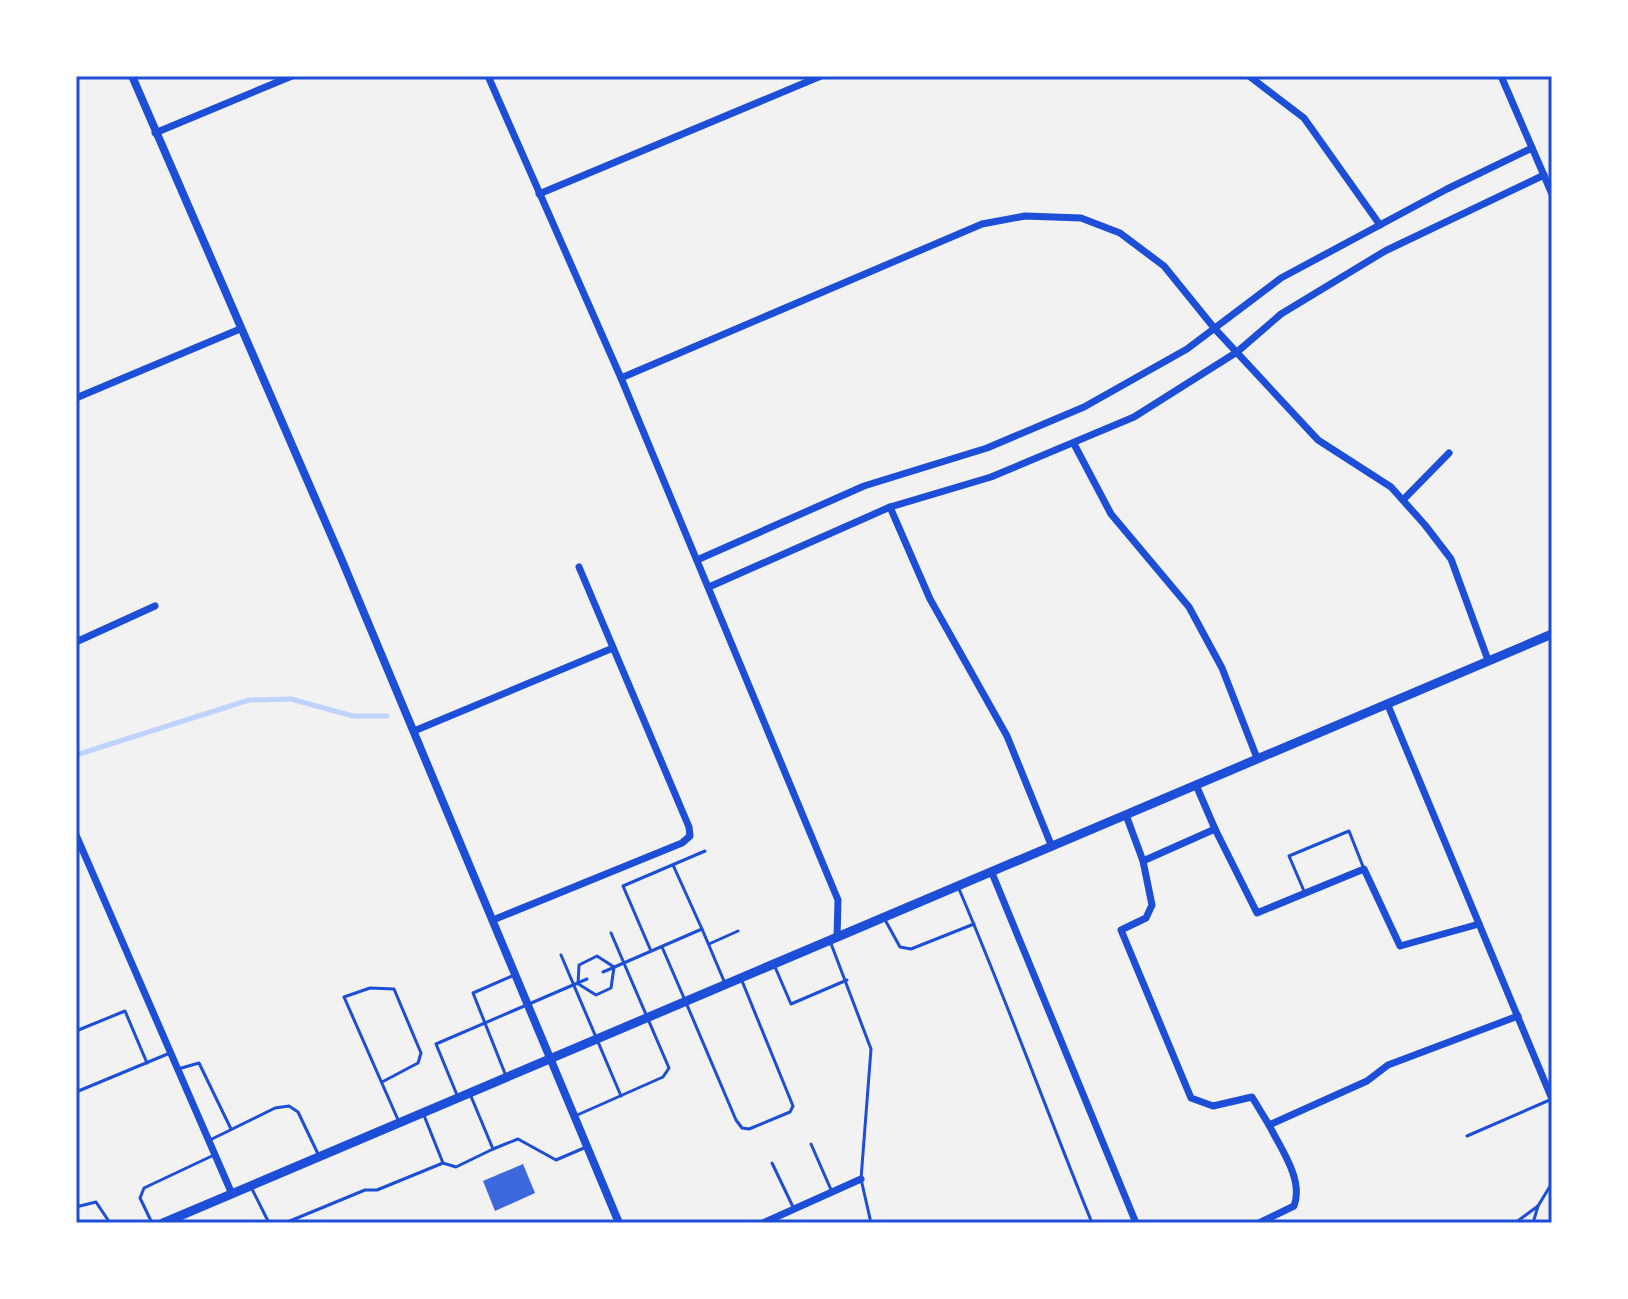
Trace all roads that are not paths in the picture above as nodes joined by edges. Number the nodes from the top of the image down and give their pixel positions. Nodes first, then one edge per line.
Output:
1 (132, 76) edge
2 (292, 76) edge
3 (488, 76) edge
4 (821, 76) edge
5 (1249, 76) edge
6 (1501, 76) edge
7 (155, 133) junction
8 (1532, 148) junction
9 (1544, 175) junction
10 (539, 194) junction
11 (1552, 194) edge
12 (1380, 225) junction
13 (240, 329) junction
14 (1215, 329) junction
15 (1237, 352) junction
16 (621, 378) junction
17 (76, 398) edge
18 (1074, 444) junction
19 (1449, 453) dead end
20 (1403, 500) junction
21 (890, 507) junction
22 (697, 560) junction
23 (579, 567) dead end
24 (709, 587) junction
25 (155, 606) dead end
26 (1552, 634) edge
27 (76, 642) edge
28 (613, 648) junction
29 (1488, 660) junction
30 (1387, 703) junction
31 (414, 731) junction
32 (1257, 758) junction
33 (1196, 785) junction
34 (1126, 815) junction
35 (1215, 829) junction
36 (76, 835) edge
37 (1052, 847) junction
38 (705, 851) dead end
39 (1143, 861) junction
40 (673, 865) junction
41 (1364, 869) junction
42 (992, 873) junction
43 (958, 887) junction
44 (1305, 895) junction
45 (884, 918) junction
46 (493, 920) junction
47 (974, 924) junction
48 (1479, 924) junction
49 (702, 929) junction
50 (738, 931) dead end
51 (611, 933) dead end
52 (834, 939) junction
53 (709, 944) junction
54 (662, 947) junction
55 (651, 951) junction
56 (561, 955) dead end
57 (624, 963) junction
58 (774, 964) junction
59 (614, 967) junction
60 (603, 972) dead end
61 (516, 974) junction
62 (740, 978) junction
63 (587, 979) dead end
64 (847, 980) junction
65 (726, 984) junction
66 (576, 985) junction
67 (685, 1001) junction
68 (528, 1004) junction
69 (648, 1016) junction
70 (1518, 1016) junction
71 (485, 1023) junction
72 (76, 1031) edge
73 (596, 1038) junction
74 (170, 1053) junction
75 (551, 1056) junction
76 (147, 1063) junction
77 (178, 1069) junction
78 (506, 1076) junction
79 (382, 1082) junction
80 (76, 1092) edge
81 (469, 1092) junction
82 (621, 1096) junction
83 (457, 1097) junction
84 (1552, 1099) edge
85 (423, 1112) junction
86 (575, 1116) junction
87 (399, 1122) junction
88 (1269, 1125) junction
89 (231, 1130) junction
90 (1467, 1136) dead end
91 (208, 1141) junction
92 (811, 1144) dead end
93 (588, 1147) junction
94 (493, 1149) junction
95 (214, 1154) junction
96 (319, 1156) junction
97 (443, 1163) junction
98 (772, 1163) dead end
99 (861, 1179) junction
100 (250, 1186) junction
101 (832, 1192) junction
102 (232, 1194) junction
103 (76, 1207) edge
104 (794, 1209) junction
105 (110, 1223) edge
106 (152, 1223) edge
107 (163, 1223) edge
108 (269, 1223) edge
109 (285, 1223) edge
110 (619, 1223) edge
111 (763, 1223) edge
112 (871, 1223) edge
113 (1092, 1223) edge
114 (1136, 1223) edge
115 (1259, 1223) edge

1 - 7 street
2 - 7 street
3 - 10 street
4 - 10 street
5 - 12 street
6 - 8 street
7 - 13 street
8 - 9 street
8 - 12 street
9 - 11 street
9 - 15 street
10 - 16 street
12 - 14 street
13 - 17 street
13 - 31 street
14 - 15 street
14 - 16 street
14 - 22 street
15 - 18 street
15 - 20 street
16 - 22 street
18 - 21 street
18 - 32 street
19 - 20 street
20 - 29 street
21 - 24 street
21 - 37 street
22 - 24 street
23 - 28 street
24 - 52 street
25 - 27 street
26 - 29 main road
28 - 31 street
28 - 46 street
29 - 30 main road
30 - 32 main road
30 - 48 street
31 - 46 street
32 - 33 main road
33 - 34 main road
33 - 35 street
34 - 37 main road
34 - 39 street
35 - 39 street
35 - 44 street
36 - 74 street
37 - 42 main road
38 - 40 lane
39 - 88 street
40 - 49 lane
40 - 55 lane
41 - 44 street
41 - 44 lane
41 - 48 street
42 - 43 main road
42 - 114 street
43 - 45 main road
43 - 47 lane
45 - 47 lane
45 - 52 main road
46 - 61 street
47 - 113 lane
48 - 70 street
49 - 53 lane
49 - 54 lane
50 - 53 lane
51 - 57 lane
52 - 58 main road
52 - 64 lane
53 - 65 lane
54 - 55 lane
54 - 67 lane
55 - 57 lane
56 - 66 lane
57 - 59 lane
57 - 69 lane
58 - 62 main road
58 - 64 lane
59 - 60 lane
59 - 66 lane
59 - 66 lane
61 - 68 street
61 - 71 lane
62 - 65 main road
62 - 67 lane
63 - 66 lane
64 - 99 lane
65 - 67 main road
66 - 68 lane
66 - 73 lane
67 - 69 main road
68 - 71 lane
68 - 75 street
69 - 73 main road
69 - 82 lane
70 - 84 street
70 - 88 street
71 - 78 lane
71 - 83 lane
72 - 76 lane
73 - 75 main road
73 - 82 lane
74 - 76 lane
74 - 77 street
75 - 78 main road
75 - 86 street
76 - 80 lane
77 - 89 lane
77 - 91 street
78 - 81 main road
79 - 79 lane
79 - 87 lane
81 - 83 main road
81 - 94 lane
82 - 86 lane
83 - 85 main road
84 - 90 lane
85 - 87 main road
85 - 97 lane
86 - 93 street
87 - 96 main road
88 - 115 street
89 - 91 lane
89 - 96 lane
91 - 95 street
92 - 101 lane
93 - 94 lane
93 - 110 street
94 - 97 lane
95 - 102 street
95 - 106 lane
96 - 100 main road
97 - 109 lane
98 - 104 lane
99 - 101 street
99 - 112 lane
100 - 102 main road
100 - 108 lane
101 - 104 street
102 - 107 main road
103 - 105 lane
104 - 111 street

